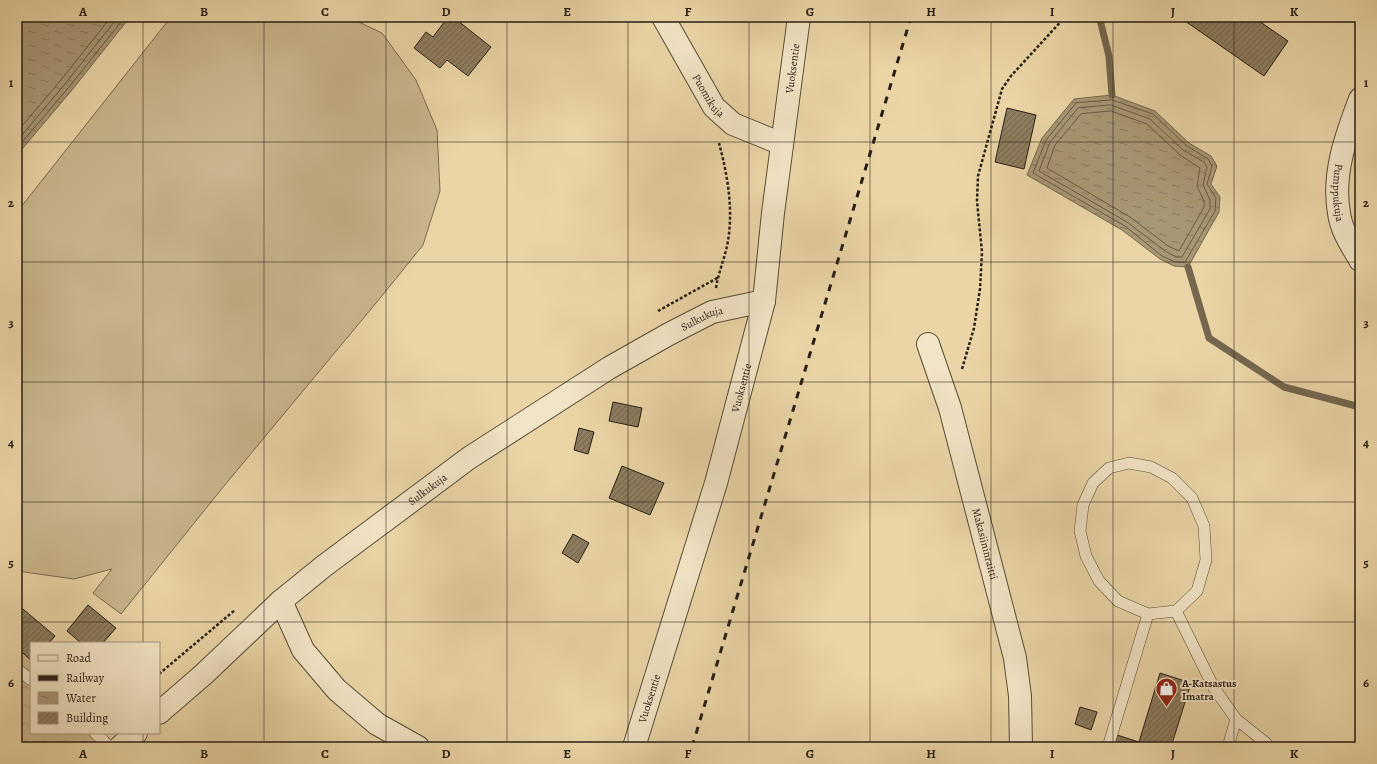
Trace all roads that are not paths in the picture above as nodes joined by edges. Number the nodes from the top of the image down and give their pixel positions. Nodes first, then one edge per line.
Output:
1 (663, 17) edge
2 (799, 17) edge
3 (1360, 99) edge
4 (782, 144) junction
5 (1360, 260) edge
6 (764, 301) junction
7 (928, 344) dead end
8 (281, 601) junction
9 (1176, 611) junction
10 (1148, 614) junction
11 (17, 669) edge
12 (30, 679) edge
13 (160, 712) edge
14 (1236, 719) junction
15 (96, 734) edge
16 (135, 734) edge
17 (1268, 746) edge
18 (109, 747) edge
19 (120, 747) edge
20 (418, 747) edge
21 (634, 747) edge
22 (1021, 747) edge
23 (1108, 747) edge
24 (1228, 747) edge

1 - 4 street, Puomikuja
2 - 4 street, Vuoksentie
3 - 5 street, Pumppukuja
4 - 6 street, Vuoksentie
6 - 8 street, Sulkukuja
6 - 21 street, Vuoksentie
7 - 22 street, Makasiininraitti
8 - 13 street, Sulkukuja
8 - 20 street
9 - 10 lane
9 - 10 lane
9 - 14 lane
10 - 23 lane
11 - 12 lane
14 - 17 lane
14 - 24 lane
15 - 18 lane
16 - 19 street

